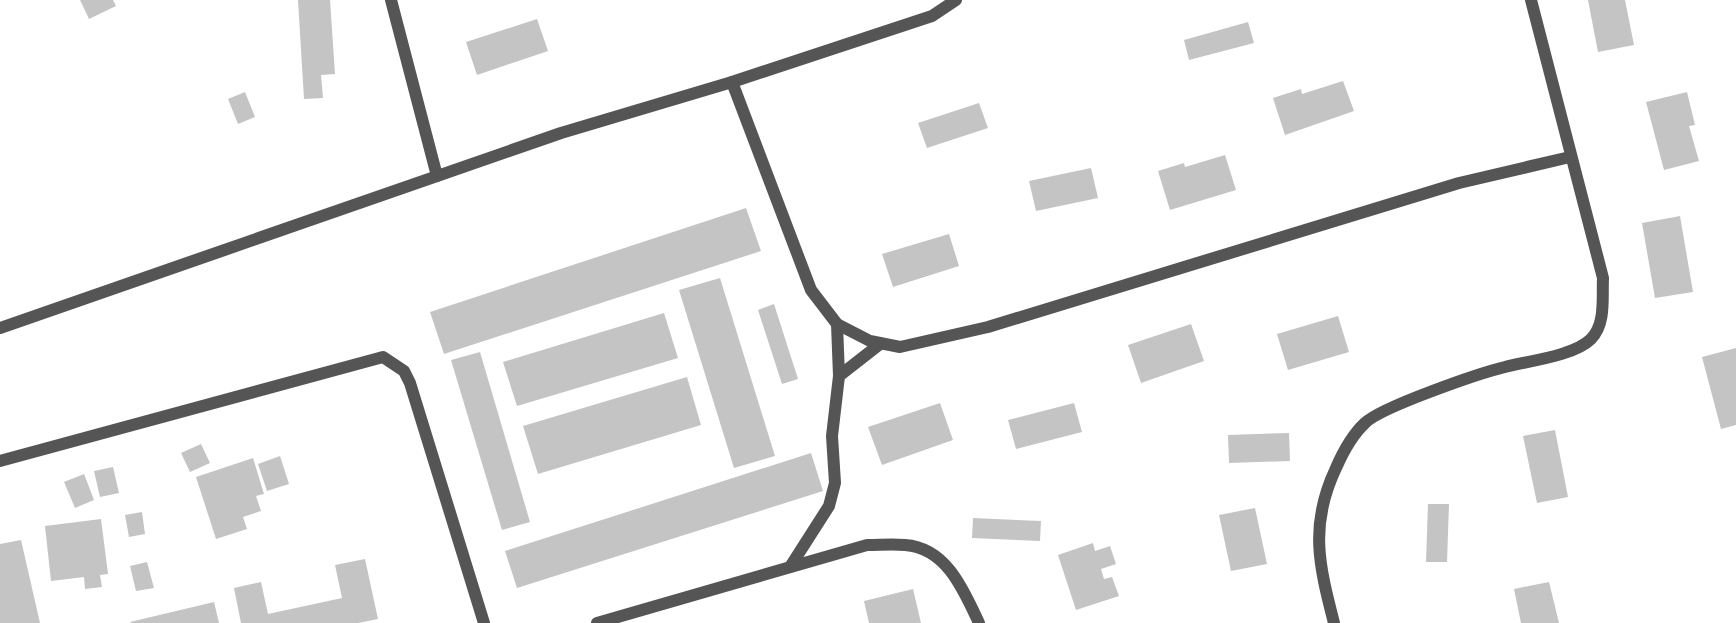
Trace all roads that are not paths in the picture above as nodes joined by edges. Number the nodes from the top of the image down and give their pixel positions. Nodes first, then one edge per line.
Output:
1 (391, 0) edge
2 (957, 0) edge
3 (1531, 0) edge
4 (732, 82) junction
5 (1570, 157) junction
6 (437, 176) junction
7 (837, 324) junction
8 (0, 328) edge
9 (880, 344) junction
10 (839, 376) junction
11 (0, 460) edge
12 (790, 567) junction
13 (605, 622) edge
14 (484, 623) edge
15 (979, 623) edge
16 (1334, 623) edge

1 - 6 street
2 - 4 street
3 - 5 street
4 - 6 street
4 - 7 street
5 - 9 street
5 - 16 street
6 - 8 street
7 - 9 street
7 - 10 street
9 - 10 street
10 - 12 street
11 - 14 street
12 - 13 street
12 - 15 street

